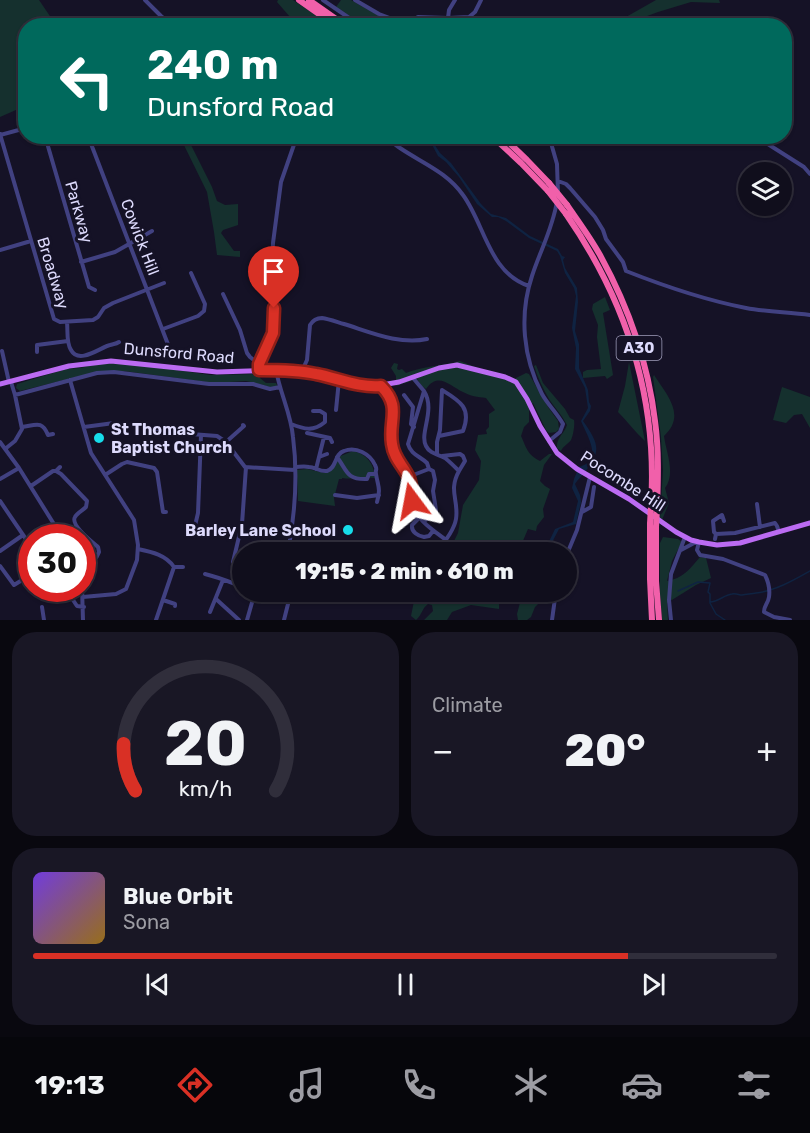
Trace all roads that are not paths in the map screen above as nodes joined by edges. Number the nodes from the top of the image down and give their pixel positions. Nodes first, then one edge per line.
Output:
1 (145, 0) edge
2 (299, 0) edge
3 (309, 0) edge
4 (323, 0) edge
5 (355, 0) edge
6 (455, 0) edge
7 (481, 0) edge
8 (470, 17) joint
9 (163, 18) edge
10 (325, 18) edge
11 (335, 18) edge
12 (349, 18) edge
13 (390, 18) edge
14 (416, 18) edge
15 (448, 18) junction
16 (18, 130) edge
17 (0, 134) edge
18 (47, 144) edge
19 (91, 144) edge
20 (294, 144) edge
21 (395, 144) edge
22 (501, 144) edge
23 (510, 144) edge
24 (552, 144) edge
25 (768, 144) edge
26 (810, 174) edge
27 (558, 181) junction
28 (152, 231) dead end
29 (31, 242) junction
30 (130, 245) junction
31 (0, 250) edge
32 (81, 262) junction
33 (191, 273) dead end
34 (164, 283) dead end
35 (529, 286) junction
36 (147, 290) junction
37 (95, 291) dead end
38 (224, 294) dead end
39 (810, 315) edge
40 (67, 322) junction
41 (163, 329) junction
42 (427, 339) dead end
43 (33, 340) dead end
44 (68, 342) junction
45 (119, 342) dead end
46 (37, 345) junction
47 (169, 347) dead end
48 (2, 351) dead end
49 (37, 352) dead end
50 (259, 367) junction
51 (276, 370) junction
52 (302, 371) junction
53 (413, 378) junction
54 (70, 380) junction
55 (339, 381) junction
56 (10, 382) junction
57 (0, 384) edge
58 (381, 386) junction
59 (280, 387) junction
60 (424, 391) junction
61 (15, 395) junction
62 (404, 395) dead end
63 (336, 410) dead end
64 (313, 411) dead end
65 (291, 424) junction
66 (244, 426) dead end
67 (540, 426) joint
68 (22, 427) junction
69 (84, 427) junction
70 (414, 427) junction
71 (307, 433) dead end
72 (48, 435) dead end
73 (201, 435) junction
74 (324, 436) junction
75 (439, 436) junction
76 (549, 441) junction
77 (0, 442) edge
78 (226, 442) junction
79 (332, 442) dead end
80 (5, 449) junction
81 (327, 454) dead end
82 (439, 455) junction
83 (337, 456) junction
84 (319, 457) junction
85 (20, 468) junction
86 (246, 468) junction
87 (295, 469) junction
88 (316, 469) junction
89 (429, 469) junction
90 (459, 471) junction
91 (376, 474) junction
92 (587, 475) junction
93 (105, 476) junction
94 (408, 477) junction
95 (0, 479) edge
96 (30, 486) junction
97 (594, 487) dead end
98 (335, 495) dead end
99 (379, 495) junction
100 (407, 498) dead end
101 (0, 501) edge
102 (377, 502) dead end
103 (757, 504) dead end
104 (654, 507) junction
105 (163, 512) dead end
106 (582, 512) junction
107 (420, 519) junction
108 (724, 521) dead end
109 (810, 523) edge
110 (54, 524) edge
111 (75, 524) edge
112 (653, 526) junction
113 (760, 527) junction
114 (18, 528) edge
115 (194, 530) dead end
116 (433, 531) junction
117 (779, 532) junction
118 (685, 537) junction
119 (18, 538) edge
120 (446, 540) joint
121 (238, 542) edge
122 (290, 542) edge
123 (572, 542) edge
124 (700, 542) junction
125 (138, 549) junction
126 (681, 550) junction
127 (0, 551) edge
128 (0, 566) edge
129 (174, 567) junction
130 (183, 567) dead end
131 (205, 574) dead end
132 (223, 580) junction
133 (18, 583) edge
134 (232, 583) edge
135 (96, 596) edge
136 (216, 599) junction
137 (163, 600) junction
138 (74, 602) edge
139 (84, 602) edge
140 (251, 602) edge
141 (288, 602) edge
142 (554, 602) edge
143 (175, 604) dead end
144 (42, 607) dead end
145 (84, 607) junction
146 (210, 612) dead end
147 (44, 620) edge
148 (83, 620) edge
149 (156, 620) edge
150 (239, 620) edge
151 (247, 620) edge
152 (284, 620) edge
153 (552, 620) edge
154 (652, 620) edge
155 (658, 620) edge
156 (671, 620) edge
157 (790, 620) edge

1 - 9 street
2 - 10 highway
3 - 11 highway
4 - 12 street
5 - 13 street
6 - 15 street
7 - 8 street
8 - 15 street
14 - 15 street
16 - 17 street
17 - 29 street, Broadway
18 - 32 street, Parkway
19 - 30 street, Cowick Hill
20 - 50 street
21 - 35 street
22 - 104 highway, A30, bridge
23 - 104 highway, A30, bridge
24 - 27 street
25 - 26 street
27 - 35 street
27 - 39 street
28 - 30 street
29 - 31 street
29 - 40 street, Broadway
30 - 32 street
30 - 36 street, Cowick Hill
32 - 37 street, Parkway
33 - 41 street
34 - 36 street, Broadway
35 - 76 street
36 - 40 street, Broadway
36 - 41 street, Cowick Hill
38 - 50 street
40 - 44 street
41 - 47 street, Cowick Hill
42 - 52 street
43 - 46 street
44 - 45 street
44 - 46 street
46 - 49 street
48 - 56 street
50 - 51 main road, Dunsford Road
50 - 56 main road, Dunsford Road
51 - 52 main road, Dunsford Road
51 - 59 street
52 - 55 main road, Dunsford Road
53 - 58 main road, Dunsford Road
53 - 60 street
53 - 67 main road, Dunsford Road
54 - 59 street
54 - 61 street
54 - 69 street
55 - 58 main road, Dunsford Road
55 - 63 street
56 - 57 main road, Dunsford Road
56 - 61 street
58 - 94 street
59 - 65 street
60 - 70 street
60 - 82 street
61 - 68 street
62 - 70 street
64 - 65 street
65 - 87 street
66 - 78 street
67 - 76 main road, Pocombe Hill
68 - 72 street
68 - 80 street
69 - 73 street
69 - 93 street
70 - 89 street
71 - 74 street
73 - 78 street
73 - 115 street
74 - 79 street
74 - 84 street
75 - 75 street
75 - 82 street
76 - 92 main road, Pocombe Hill
77 - 80 street
78 - 86 street
80 - 85 street
81 - 84 street
82 - 90 street
82 - 90 street
83 - 88 street
83 - 91 street
83 - 91 street
84 - 88 street
85 - 95 street
85 - 96 street
86 - 87 street
86 - 121 street
87 - 88 street
87 - 122 street
89 - 94 street
89 - 107 street
90 - 120 street
91 - 99 street
92 - 106 street
92 - 118 main road, Pocombe Hill
93 - 105 street
93 - 125 street
94 - 107 street
96 - 110 street
96 - 111 street
97 - 106 street
98 - 99 street
99 - 102 street
100 - 107 street
101 - 114 street
103 - 113 street
104 - 112 highway, A30, bridge
106 - 123 street
107 - 116 street
107 - 116 street
108 - 113 street
109 - 117 main road
112 - 154 highway, A30
112 - 155 highway, A30
113 - 117 street
116 - 120 street
117 - 124 main road
118 - 124 main road, Pocombe Hill
118 - 126 street
119 - 127 street
124 - 126 street
124 - 157 street
125 - 129 street
125 - 135 street
126 - 156 street
128 - 133 street
129 - 130 street
129 - 137 street
131 - 132 street
132 - 134 street
132 - 136 street
136 - 146 street
136 - 150 street
137 - 143 street
137 - 149 street
138 - 145 street
139 - 145 street
140 - 151 street
141 - 152 street
142 - 153 street
144 - 147 street
145 - 148 street

